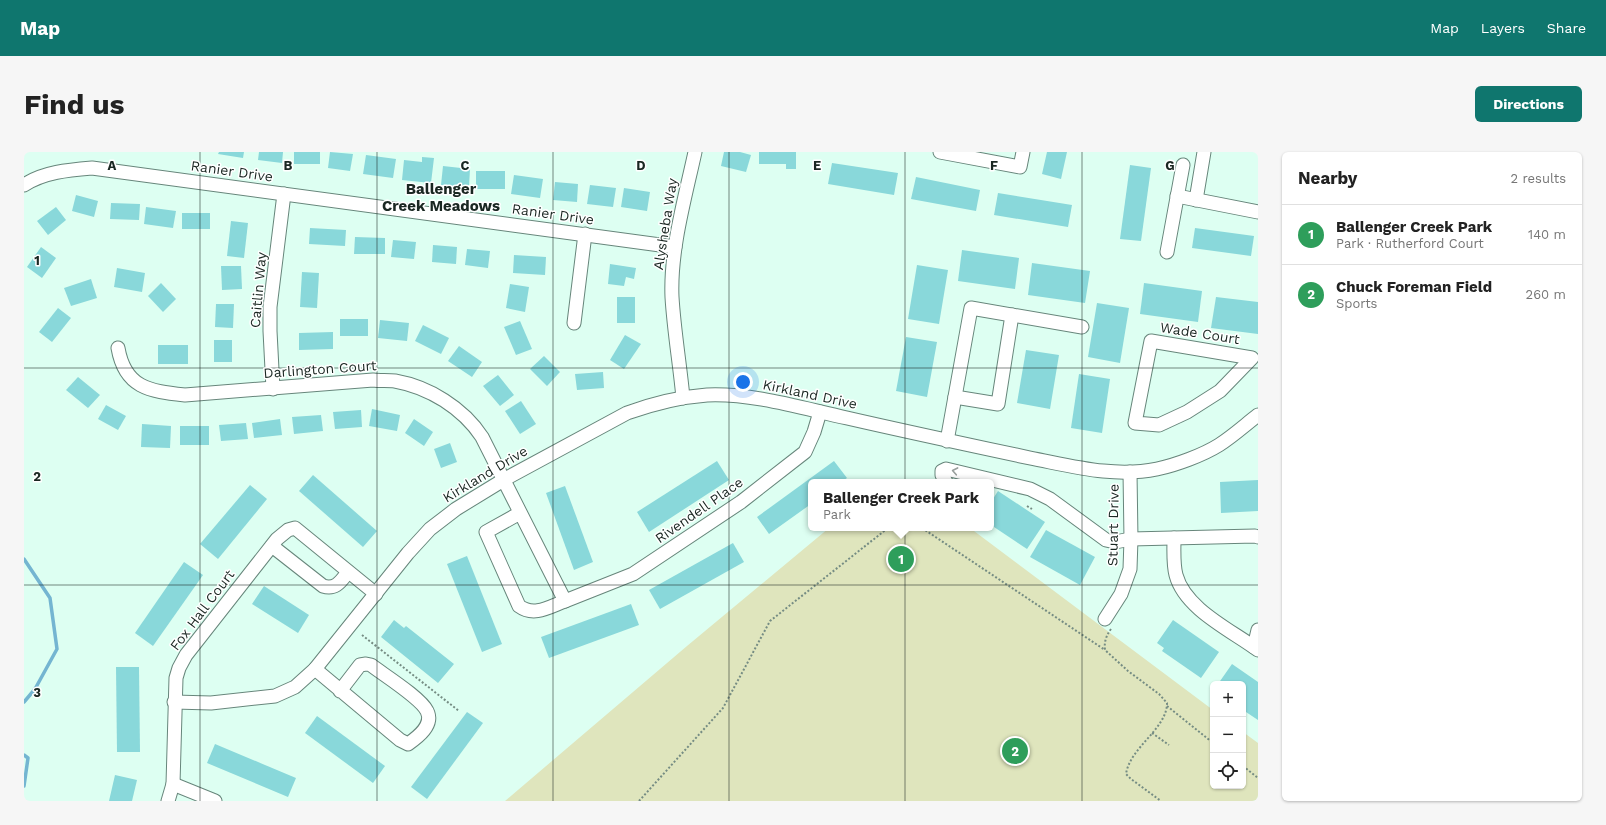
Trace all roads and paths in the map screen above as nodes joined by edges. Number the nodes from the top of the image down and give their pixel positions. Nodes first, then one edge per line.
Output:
1 (695, 152) edge
2 (940, 152) edge
3 (1023, 152) edge
4 (1204, 152) edge
5 (1183, 165) dead end
6 (24, 185) edge
7 (284, 194) junction
8 (1177, 196) junction
9 (1196, 200) junction
10 (1258, 212) edge
11 (585, 234) junction
12 (675, 247) junction
13 (1167, 252) dead end
14 (1012, 315) junction
15 (574, 323) dead end
16 (1082, 327) dead end
17 (118, 348) dead end
18 (1255, 358) edge
19 (273, 389) junction
20 (955, 397) junction
21 (683, 398) junction
22 (820, 412) junction
23 (1258, 415) edge
24 (948, 441) junction
25 (1130, 472) junction
26 (505, 479) junction
27 (944, 479) edge
28 (975, 479) edge
29 (994, 482) edge
30 (1027, 506) dead end
31 (1032, 509) dead end
32 (520, 513) junction
33 (884, 531) edge
34 (926, 531) edge
35 (1258, 537) edge
36 (1174, 538) junction
37 (1132, 539) junction
38 (272, 546) junction
39 (348, 572) junction
40 (376, 594) junction
41 (565, 601) junction
42 (1105, 619) joint
43 (1258, 630) edge
44 (362, 635) dead end
45 (1256, 649) edge
46 (1105, 650) junction
47 (315, 669) junction
48 (340, 691) junction
49 (174, 702) junction
50 (1167, 706) junction
51 (459, 711) dead end
52 (1152, 732) junction
53 (1210, 741) edge
54 (1170, 745) dead end
55 (1246, 768) edge
56 (1258, 778) edge
57 (173, 784) junction
58 (168, 801) edge
59 (215, 801) edge
60 (639, 801) edge
61 (1160, 801) edge

1 - 12 street, Alysheba Way
2 - 3 street
4 - 9 street
5 - 8 street
6 - 7 street, Ranier Drive
7 - 11 street, Ranier Drive
7 - 19 street, Caitlin Way
8 - 9 street
8 - 13 street
9 - 10 street
11 - 12 street, Ranier Drive
11 - 15 street
12 - 21 street, Alysheba Way
14 - 16 street
14 - 20 street
14 - 20 street
17 - 19 street, Darlington Court
18 - 18 street, Wade Court
19 - 26 street, Darlington Court
20 - 24 street
21 - 22 street, Kirkland Drive
21 - 26 street, Kirkland Drive
22 - 24 street, Kirkland Drive
22 - 41 street, Rivendell Place
23 - 25 street, Kirkland Drive
24 - 25 street, Kirkland Drive
25 - 37 street, Stuart Drive
26 - 32 street
26 - 40 street, Kirkland Drive
28 -> 27 street
29 - 37 street
30 - 31 path
32 - 41 street
32 - 41 street, Rivendell Place
33 - 60 path
34 - 46 path
35 - 36 street
36 - 37 street
36 - 45 street
37 - 42 street, Stuart Drive
38 - 39 street
38 - 39 street, Fox Hall Court
38 - 49 street, Fox Hall Court
39 - 40 street, Fox Hall Court
40 - 47 street, Kirkland Drive
42 - 46 path
43 - 45 street
44 - 51 path
46 - 50 path
47 - 48 street
47 - 49 street, Kirkland Drive
48 - 48 street
49 - 57 street, Fox Hall Court
50 - 52 path
50 - 53 path
52 - 54 path
52 - 61 path
55 - 56 path
57 - 58 street, Fox Hall Court
57 - 59 street

